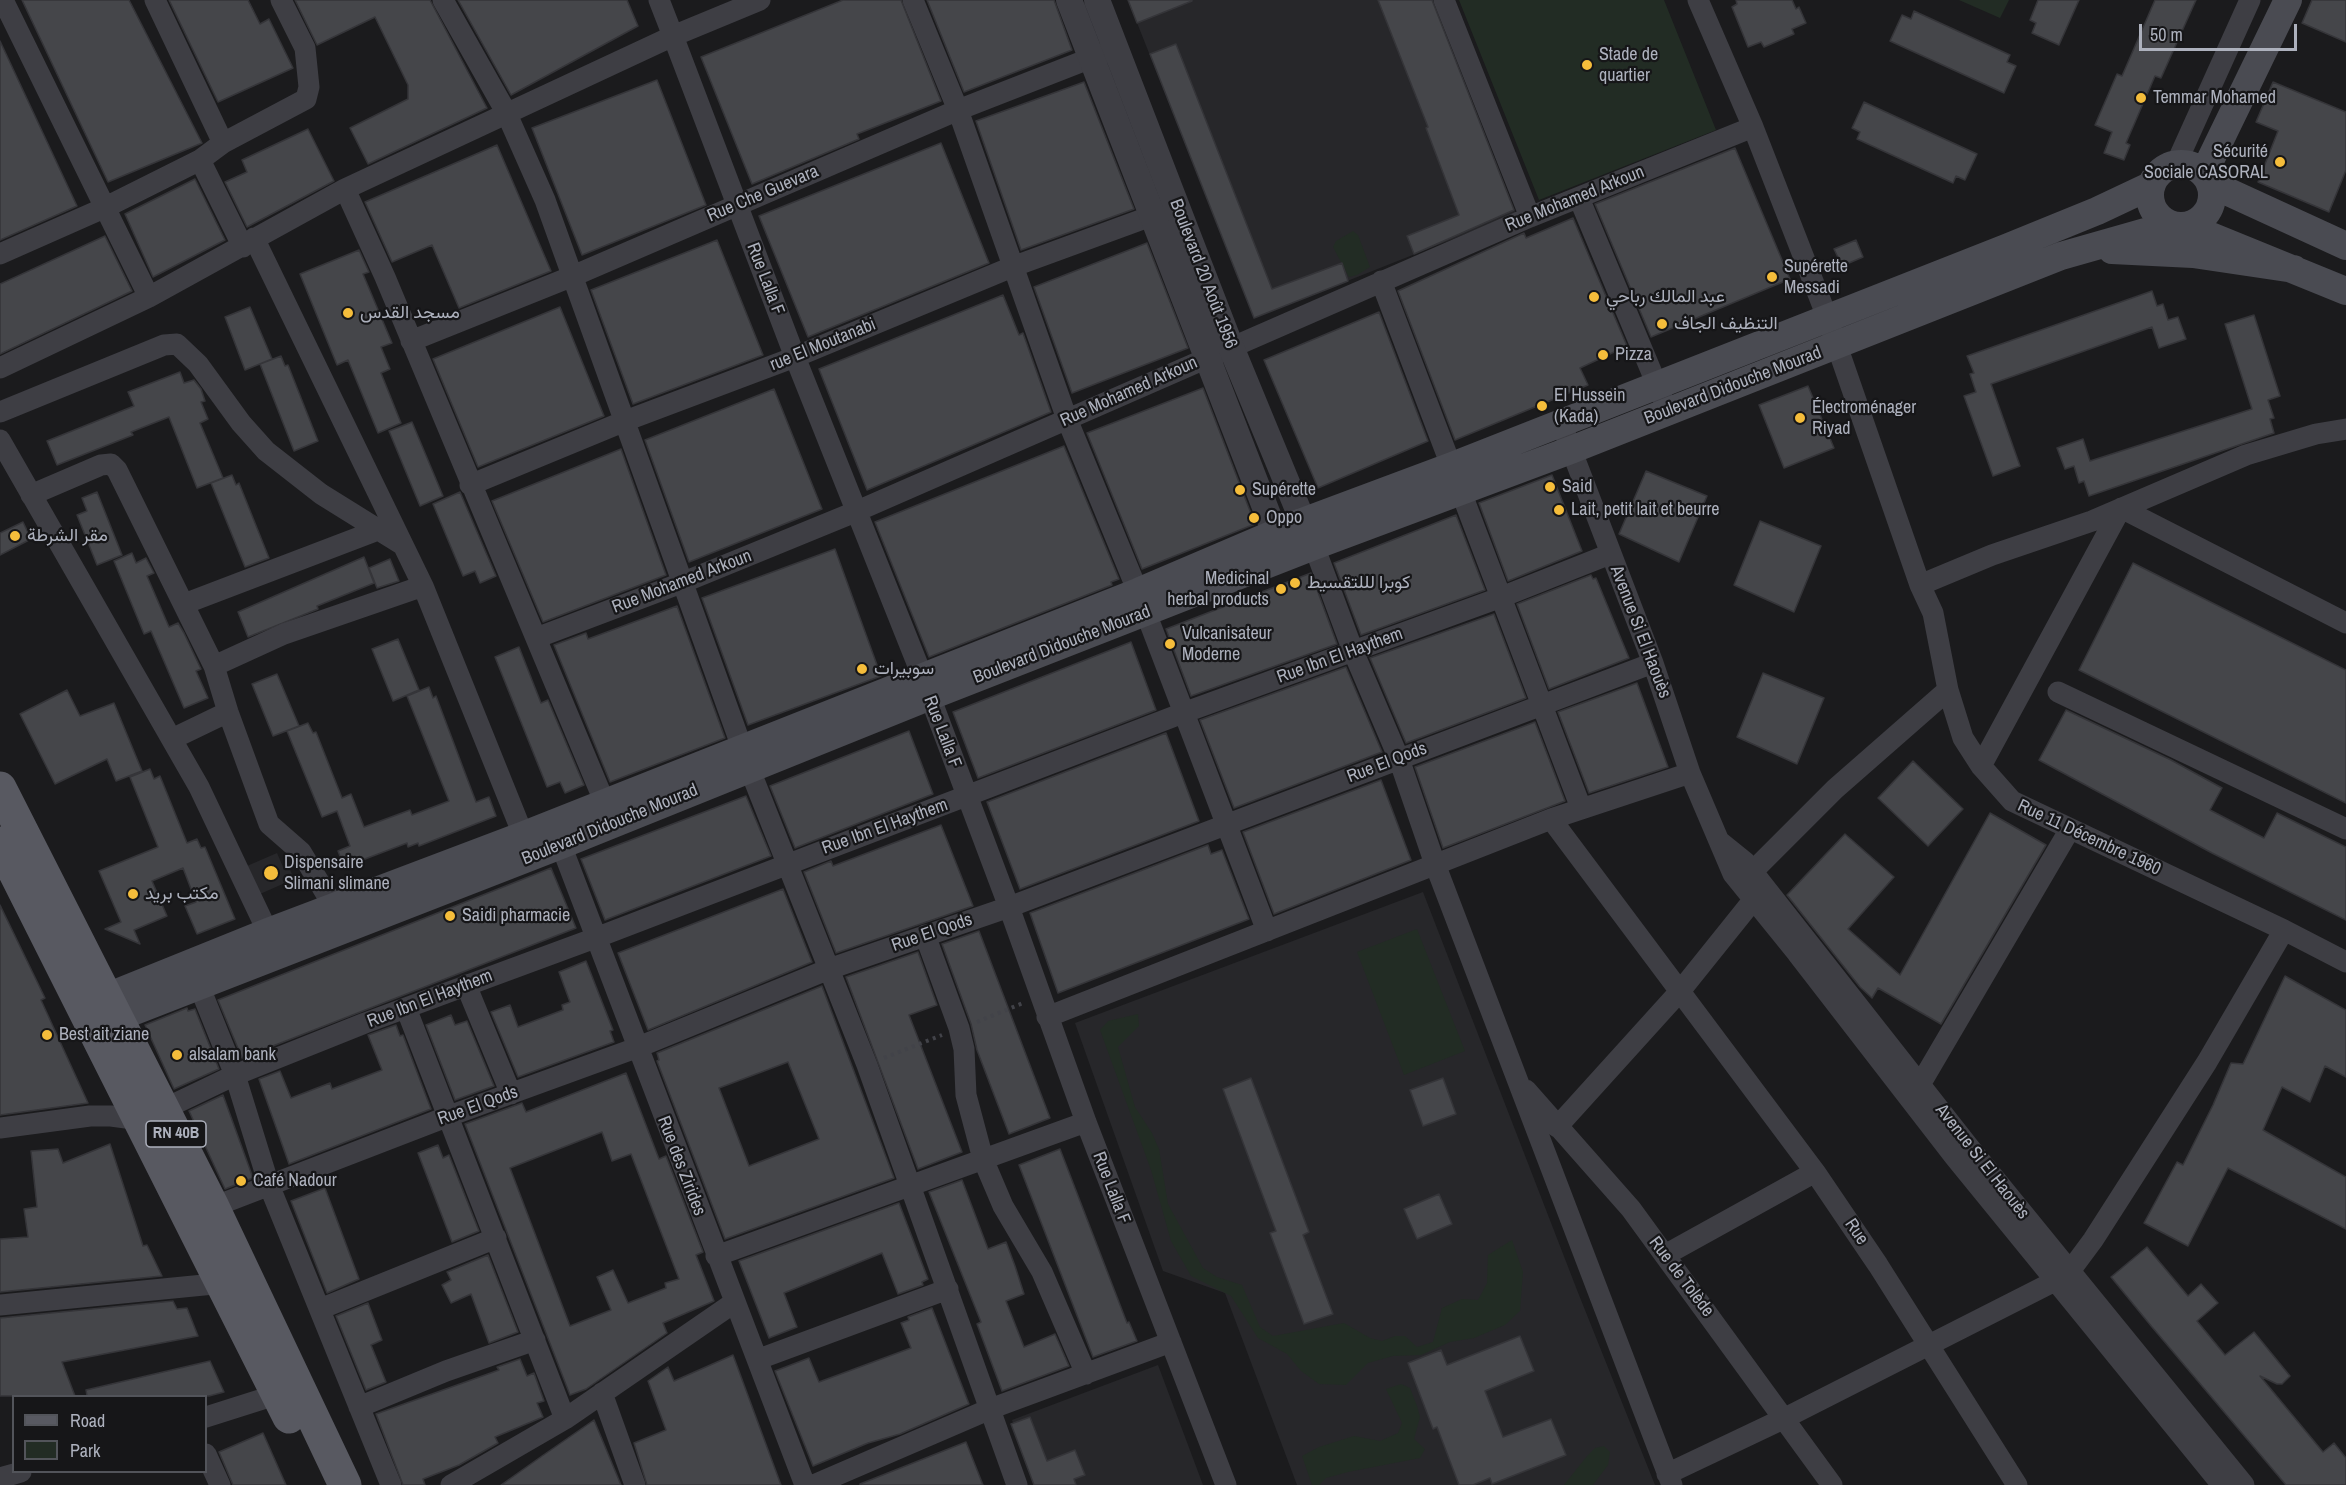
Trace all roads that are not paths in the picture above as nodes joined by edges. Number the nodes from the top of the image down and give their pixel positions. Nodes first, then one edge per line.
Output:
1 (3, 0) edge
2 (155, 0) edge
3 (281, 0) edge
4 (443, 0) edge
5 (659, 0) edge
6 (760, 0) edge
7 (913, 0) edge
8 (1069, 0) edge
9 (1097, 0) edge
10 (1444, 0) edge
11 (1698, 0) edge
12 (2250, 0) edge
13 (2288, 0) edge
14 (673, 36) junction
15 (1116, 48) junction
16 (1091, 58) junction
17 (958, 110) junction
18 (506, 112) junction
19 (1754, 127) junction
20 (223, 143) junction
21 (200, 160) junction
22 (2176, 164) junction
23 (2207, 179) junction
24 (2150, 186) junction
25 (345, 189) junction
26 (1579, 198) junction
27 (737, 205) junction
28 (1177, 207) junction
29 (104, 208) junction
30 (1152, 215) junction
31 (1530, 217) junction
32 (2178, 225) junction
33 (248, 242) junction
34 (2346, 246) edge
35 (2080, 250) junction
36 (0, 254) edge
37 (1012, 267) junction
38 (2294, 269) junction
39 (573, 276) junction
40 (1381, 281) junction
41 (2346, 291) edge
42 (149, 297) junction
43 (1827, 317) junction
44 (411, 341) junction
45 (1837, 346) junction
46 (1231, 347) junction
47 (795, 357) junction
48 (1208, 357) junction
49 (0, 368) edge
50 (1662, 398) junction
51 (0, 412) edge
52 (1067, 419) junction
53 (626, 421) junction
54 (1561, 423) junction
55 (2346, 429) edge
56 (0, 440) edge
57 (1571, 450) junction
58 (1456, 479) junction
59 (470, 484) junction
60 (31, 495) junction
61 (2121, 508) junction
62 (855, 512) junction
63 (378, 530) junction
64 (1275, 533) junction
65 (1308, 534) junction
66 (403, 545) junction
67 (1610, 554) junction
68 (684, 582) junction
69 (1920, 585) junction
70 (423, 586) junction
71 (1499, 598) junction
72 (1141, 603) junction
73 (184, 604) junction
74 (2346, 623) edge
75 (536, 638) junction
76 (1353, 651) junction
77 (1653, 663) junction
78 (214, 666) junction
79 (925, 687) junction
80 (1948, 690) junction
81 (2058, 692) dead end
82 (1542, 704) junction
83 (228, 712) junction
84 (1183, 713) junction
85 (172, 739) junction
86 (746, 759) junction
87 (1399, 759) junction
88 (1981, 766) junction
89 (1690, 773) junction
90 (0, 788) edge
91 (967, 797) junction
92 (604, 801) junction
93 (1581, 808) junction
94 (1551, 819) junction
95 (1226, 826) junction
96 (2346, 828) edge
97 (2070, 829) junction
98 (0, 843) edge
99 (528, 845) junction
100 (561, 845) junction
101 (789, 863) junction
102 (1435, 864) junction
103 (1747, 878) junction
104 (1754, 899) junction
105 (334, 907) junction
106 (1009, 907) junction
107 (2284, 930) junction
108 (1267, 931) junction
109 (925, 935) junction
110 (598, 938) junction
111 (273, 943) junction
112 (2346, 962) edge
113 (829, 969) junction
114 (194, 974) junction
115 (466, 985) junction
116 (1681, 990) junction
117 (406, 1008) junction
118 (100, 1012) junction
119 (1047, 1017) junction
120 (636, 1048) junction
121 (235, 1075) junction
122 (1517, 1080) junction
123 (1921, 1083) junction
124 (511, 1094) junction
125 (152, 1114) junction
126 (449, 1116) junction
127 (1086, 1122) junction
128 (1557, 1127) junction
129 (0, 1128) edge
130 (983, 1159) junction
131 (1815, 1172) junction
132 (269, 1185) junction
133 (909, 1186) junction
134 (213, 1207) junction
135 (496, 1238) junction
136 (1665, 1255) junction
137 (716, 1257) junction
138 (2062, 1276) junction
139 (224, 1283) junction
140 (948, 1289) junction
141 (735, 1302) junction
142 (0, 1305) edge
143 (320, 1309) junction
144 (535, 1340) junction
145 (1171, 1342) junction
146 (1928, 1346) junction
147 (759, 1359) junction
148 (1086, 1374) junction
149 (289, 1391) junction
150 (602, 1393) junction
151 (359, 1407) junction
152 (990, 1409) junction
153 (207, 1417) edge
154 (1785, 1418) junction
155 (565, 1419) junction
156 (207, 1456) edge
157 (18, 1473) edge
158 (0, 1478) edge
159 (1670, 1479) edge
160 (463, 1482) edge
161 (2211, 1482) edge
162 (1014, 1484) edge
163 (220, 1485) edge
164 (322, 1485) edge
165 (345, 1485) edge
166 (391, 1485) edge
167 (635, 1485) edge
168 (804, 1485) edge
169 (814, 1485) edge
170 (1226, 1485) edge
171 (1832, 1485) edge
172 (2017, 1485) edge
173 (2244, 1485) edge

1 - 29 street
2 - 20 street
3 - 20 street
4 - 18 street
5 - 14 street, Rue Lalla F
6 - 14 street
7 - 17 street
8 - 16 street, Boulevard 20 Août 1956
9 - 15 street, Boulevard 20 Août 1956
10 - 31 street
11 - 19 street, Rue 11 Décembre 1960
12 - 22 street
13 - 23 main road
14 - 18 street
14 - 27 street, Rue Lalla F
15 - 16 street, Rue Che Guevara
15 - 28 street, Boulevard 20 Août 1956
16 - 17 street, Rue Che Guevara
16 - 30 street, Boulevard 20 Août 1956
17 - 27 street, Rue Che Guevara
17 - 37 street
18 - 25 street
18 - 39 street
19 - 26 street, Rue Mohamed Arkoun
19 - 43 street, Rue 11 Décembre 1960
20 - 21 street
21 - 29 street
21 - 33 street
22 - 23 main road
22 - 24 main road
23 - 32 main road
23 - 34 main road
24 - 32 main road
24 - 43 main road, Boulevard Didouche Mourad
25 - 33 street
25 - 44 street
26 - 31 street, Rue Mohamed Arkoun
26 - 50 street
27 - 39 street, Rue Che Guevara
27 - 47 street, Rue Lalla F
28 - 30 street, rue El Moutanabi
28 - 46 street, Boulevard 20 Août 1956
29 - 36 street
29 - 42 street
30 - 37 street, rue El Moutanabi
30 - 48 street, Boulevard 20 Août 1956
31 - 40 street, Rue Mohamed Arkoun
32 - 35 main road, Boulevard Didouche Mourad
32 - 38 main road
33 - 42 street
33 - 66 street
35 - 38 main road
35 - 45 main road, Boulevard Didouche Mourad
37 - 47 street, rue El Moutanabi
37 - 52 street
38 - 41 main road
39 - 44 street, Rue Che Guevara
39 - 53 street
40 - 46 street, Rue Mohamed Arkoun
40 - 58 street
42 - 49 street
43 - 45 street, Rue 11 Décembre 1960
43 - 50 main road, Boulevard Didouche Mourad
44 - 59 street
45 - 50 main road, Boulevard Didouche Mourad
45 - 69 street, Rue 11 Décembre 1960
46 - 48 street, Rue Mohamed Arkoun
46 - 65 street, Boulevard 20 Août 1956
47 - 53 street, rue El Moutanabi
47 - 62 street, Rue Lalla F
48 - 52 street, Rue Mohamed Arkoun
48 - 64 street, Boulevard 20 Août 1956
50 - 54 main road, Boulevard Didouche Mourad
50 - 57 main road, Boulevard Didouche Mourad
51 - 63 street
52 - 62 street, Rue Mohamed Arkoun
52 - 72 street
53 - 59 street, rue El Moutanabi
53 - 68 street
54 - 57 street, Avenue Si El Haouès
54 - 58 main road, Boulevard Didouche Mourad
55 - 61 street
56 - 60 street
57 - 58 main road, Boulevard Didouche Mourad
57 - 67 street, Avenue Si El Haouès
58 - 65 main road, Boulevard Didouche Mourad
58 - 71 street
59 - 75 street
60 - 73 street
60 - 85 street
61 - 69 street
61 - 74 street
61 - 88 street
62 - 68 street, Rue Mohamed Arkoun
62 - 79 street, Rue Lalla F
63 - 66 street
63 - 73 street
64 - 65 main road, Boulevard Didouche Mourad
64 - 72 main road, Boulevard Didouche Mourad
65 - 72 main road, Boulevard Didouche Mourad
65 - 76 street
66 - 70 street
67 - 71 street, Rue Ibn El Haythem
67 - 77 street, Avenue Si El Haouès
68 - 75 street, Rue Mohamed Arkoun
68 - 86 street
69 - 80 street, Rue 11 Décembre 1960
70 - 78 street
70 - 99 street
71 - 76 street, Rue Ibn El Haythem
71 - 82 street
72 - 79 main road, Boulevard Didouche Mourad
72 - 84 street
73 - 78 street
75 - 92 street
76 - 84 street, Rue Ibn El Haythem
76 - 87 street
77 - 82 street, Rue El Qods
77 - 89 street, Avenue Si El Haouès
78 - 83 street
79 - 86 main road, Boulevard Didouche Mourad
79 - 91 street, Rue Lalla F
80 - 88 street, Rue 11 Décembre 1960
80 - 103 street
81 - 96 street
82 - 87 street, Rue El Qods
82 - 93 street
83 - 85 street
83 - 105 street
84 - 91 street, Rue Ibn El Haythem
84 - 95 street
85 - 111 street
86 - 92 main road, Boulevard Didouche Mourad
86 - 100 main road, Boulevard Didouche Mourad
86 - 101 street
87 - 95 street, Rue El Qods
87 - 102 street
88 - 97 street, Rue 11 Décembre 1960
89 - 93 street
89 - 103 street, Avenue Si El Haouès
90 - 118 main road, RN 40B
91 - 101 street, Rue Ibn El Haythem
91 - 106 street, Rue Lalla F
92 - 99 main road, Boulevard Didouche Mourad
93 - 94 street
94 - 102 street
94 - 116 street, Rue
95 - 106 street, Rue El Qods
95 - 108 street
97 - 107 street, Rue 11 Décembre 1960
97 - 123 street
98 - 118 main road, RN 40B
99 - 100 main road, Boulevard Didouche Mourad
99 - 105 main road, Boulevard Didouche Mourad
99 - 111 main road, Boulevard Didouche Mourad
100 - 110 street, Rue des Zirides
101 - 110 street, Rue Ibn El Haythem
101 - 113 street
102 - 108 street
102 - 122 street
103 - 104 street, Avenue Si El Haouès
103 - 123 street, Avenue Si El Haouès
104 - 116 street
104 - 138 street, Avenue Si El Haouès
105 - 111 main road, Boulevard Didouche Mourad
106 - 109 street, Rue El Qods
106 - 119 street, Rue Lalla F
107 - 112 street, Rue 11 Décembre 1960
107 - 138 street
108 - 119 street
109 - 113 street, Rue El Qods
109 - 130 street
110 - 115 street, Rue Ibn El Haythem
110 - 120 street, Rue des Zirides
111 - 114 main road, Boulevard Didouche Mourad
113 - 120 street, Rue El Qods
113 - 133 street
114 - 118 main road, Boulevard Didouche Mourad
114 - 121 street
115 - 117 street, Rue Ibn El Haythem
115 - 124 street
116 - 128 street
116 - 131 street, Rue
117 - 121 street, Rue Ibn El Haythem
117 - 126 street
118 - 125 main road, RN 40B
119 - 127 street, Rue Lalla F
120 - 124 street, Rue El Qods
120 - 137 street, Rue des Zirides
121 - 125 street, Rue Ibn El Haythem
121 - 132 street
122 - 128 street, Rue de Tolède
122 - 159 street
123 - 138 street, Avenue Si El Haouès
124 - 126 street, Rue El Qods
125 - 129 street
125 - 134 main road, RN 40B
125 - 139 main road, RN 40B
126 - 132 street, Rue El Qods
126 - 135 street
127 - 130 street
127 - 145 street, Rue Lalla F
128 - 136 street, Rue de Tolède
130 - 133 street
130 - 148 street
131 - 136 street
131 - 146 street, Rue
132 - 134 street, Rue El Qods
132 - 143 street
133 - 137 street
133 - 140 street
134 - 149 main road, RN 40B
135 - 143 street
135 - 144 street
136 - 154 street, Rue de Tolède
137 - 141 street, Rue des Zirides
138 - 146 street
138 - 161 street, Avenue Si El Haouès
138 - 173 street, Avenue Si El Haouès
139 - 142 street
139 - 149 main road, RN 40B
140 - 147 street
140 - 152 street
141 - 147 street, Rue des Zirides
141 - 150 street
143 - 151 street
144 - 151 street
144 - 155 street
145 - 148 street
145 - 170 street, Rue Lalla F
146 - 154 street
146 - 172 street, Rue
147 - 168 street, Rue des Zirides
148 - 152 street
149 - 153 street
149 - 164 main road, RN 40B
149 - 165 main road, RN 40B
150 - 155 street
150 - 167 street
151 - 166 street
152 - 162 street
152 - 169 street
154 - 159 street
154 - 171 street, Rue de Tolède
155 - 160 street
156 - 163 street
157 - 158 street

